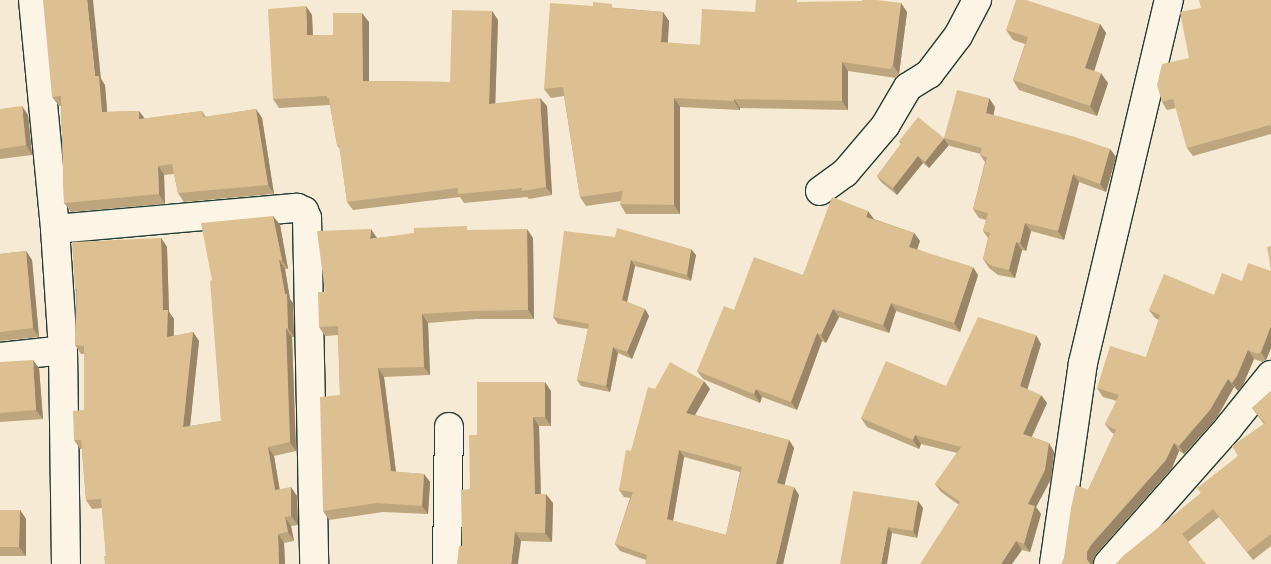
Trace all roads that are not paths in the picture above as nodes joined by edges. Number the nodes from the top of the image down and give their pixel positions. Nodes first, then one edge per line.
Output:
1 (32, 0) edge
2 (977, 0) edge
3 (1169, 0) edge
4 (820, 191) dead end
5 (55, 229) junction
6 (63, 350) junction
7 (0, 357) edge
8 (1271, 375) edge
9 (449, 428) dead end
10 (66, 564) edge
11 (314, 564) edge
12 (447, 564) edge
13 (1054, 564) edge
14 (1108, 564) edge

1 - 5 street
2 - 4 street
3 - 13 street
5 - 6 street
5 - 11 street
6 - 7 street
6 - 10 street
8 - 14 street
9 - 12 street

